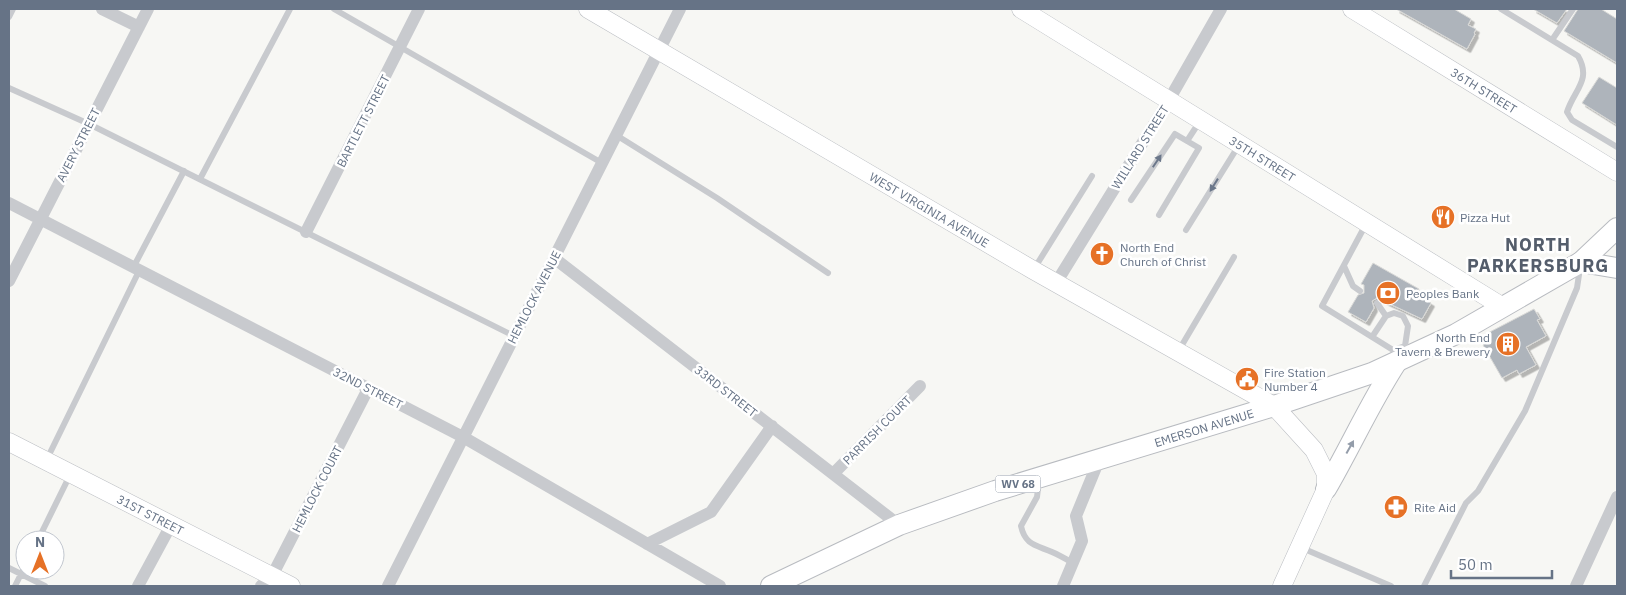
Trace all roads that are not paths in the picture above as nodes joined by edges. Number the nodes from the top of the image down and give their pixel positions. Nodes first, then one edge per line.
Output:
1 (13, 9) edge
2 (102, 9) edge
3 (148, 9) edge
4 (290, 9) edge
5 (334, 9) edge
6 (419, 9) edge
7 (680, 9) edge
8 (1020, 9) edge
9 (1221, 9) edge
10 (1352, 9) edge
11 (1501, 9) edge
12 (1573, 9) edge
13 (596, 11) edge
14 (9, 18) edge
15 (139, 27) junction
16 (1552, 40) junction
17 (400, 47) junction
18 (660, 49) junction
19 (9, 88) edge
20 (1169, 100) junction
21 (1201, 120) junction
22 (89, 124) junction
23 (616, 135) junction
24 (1187, 141) junction
25 (1240, 144) junction
26 (1617, 147) edge
27 (602, 163) junction
28 (184, 171) junction
29 (1617, 172) edge
30 (1092, 176) dead end
31 (200, 179) junction
32 (1131, 200) dead end
33 (9, 203) edge
34 (1159, 215) dead end
35 (40, 219) junction
36 (1367, 223) junction
37 (1617, 228) edge
38 (1186, 230) dead end
39 (306, 232) junction
40 (1234, 257) dead end
41 (554, 258) junction
42 (1581, 262) junction
43 (1344, 266) junction
44 (137, 268) junction
45 (1617, 268) edge
46 (1033, 270) junction
47 (828, 273) dead end
48 (9, 281) edge
49 (1056, 283) junction
50 (1360, 291) dead end
51 (1377, 303) dead end
52 (1503, 307) junction
53 (1386, 316) junction
54 (514, 336) junction
55 (1372, 337) junction
56 (1179, 352) junction
57 (1405, 354) junction
58 (920, 386) dead end
59 (368, 389) junction
60 (1274, 406) junction
61 (772, 426) junction
62 (463, 437) junction
63 (9, 442) edge
64 (1099, 460) junction
65 (46, 461) junction
66 (834, 473) junction
67 (71, 474) junction
68 (1039, 478) junction
69 (1326, 489) junction
70 (1617, 497) edge
71 (170, 525) junction
72 (899, 525) junction
73 (43, 530) edge
74 (647, 544) junction
75 (1301, 548) junction
76 (1073, 563) junction
77 (33, 580) edge
78 (267, 581) edge
79 (45, 586) edge
80 (138, 586) edge
81 (291, 586) edge
82 (388, 586) edge
83 (720, 586) edge
84 (771, 586) edge
85 (1063, 586) edge
86 (1282, 586) edge
87 (1391, 586) edge
88 (1424, 586) edge
89 (1576, 586) edge

1 - 14 lane
2 - 15 street
3 - 15 street, AVERY STREET
4 - 31 lane
5 - 17 lane
6 - 17 street, BARTLETT STREET
7 - 18 street, HEMLOCK AVENUE
8 - 20 street, 35TH STREET
9 - 20 street, WILLARD STREET
10 - 29 street, 36TH STREET
11 - 16 lane
12 - 16 lane
13 - 18 street, WEST VIRGINIA AVENUE
15 - 22 street, AVERY STREET
16 - 26 lane
17 - 27 lane
17 - 39 street, BARTLETT STREET
18 - 23 street, HEMLOCK AVENUE
18 - 46 street, WEST VIRGINIA AVENUE
19 - 22 lane
20 - 21 street, 35TH STREET
20 - 49 street, WILLARD STREET
21 - 24 lane
21 - 25 street, 35TH STREET
22 - 28 lane
22 - 35 street, AVERY STREET
23 - 27 street, HEMLOCK AVENUE
23 - 47 lane
32 -> 24 lane
24 - 34 lane
25 - 36 street, 35TH STREET
25 -> 38 lane
27 - 41 street, HEMLOCK AVENUE
28 - 31 lane
28 - 44 lane
30 - 46 lane
31 - 39 lane
33 - 35 street, 32ND STREET
35 - 44 street, 32ND STREET
35 - 48 street, AVERY STREET
36 - 43 lane
36 - 52 street, 35TH STREET
37 - 42 main road, EMERSON AVENUE / WV 68
39 - 54 lane
40 - 56 lane
41 - 54 street, HEMLOCK AVENUE
41 - 61 street, 33RD STREET
42 - 45 main road
42 - 52 main road, EMERSON AVENUE / WV 68
42 - 88 lane
43 - 50 lane
43 - 55 lane
44 - 59 street, 32ND STREET
44 - 65 lane
46 - 49 street, WEST VIRGINIA AVENUE
49 - 56 street, WEST VIRGINIA AVENUE
51 - 53 lane
52 - 57 main road, EMERSON AVENUE / WV 68
53 - 55 lane
53 - 57 lane
54 - 62 street, HEMLOCK AVENUE
55 - 57 lane
56 - 60 street, WEST VIRGINIA AVENUE
57 - 60 main road, EMERSON AVENUE / WV 68
69 -> 57 main road
58 - 66 street, PARRISH COURT
59 - 62 street, 32ND STREET
59 - 78 street, HEMLOCK COURT
60 - 64 main road, EMERSON AVENUE / WV 68
60 - 69 street, WEST VIRGINIA AVENUE
61 - 66 street, 33RD STREET
61 - 74 street
62 - 74 street, 32ND STREET
62 - 82 street, HEMLOCK AVENUE
63 - 65 street, 31ST STREET
64 - 68 main road, EMERSON AVENUE / WV 68
64 - 76 street
65 - 67 street, 31ST STREET
66 - 72 street, 33RD STREET
67 - 71 street, 31ST STREET
67 - 73 lane
68 - 72 main road, EMERSON AVENUE / WV 68
68 - 76 lane
69 - 75 street
70 - 89 street
71 - 78 street, 31ST STREET
71 - 80 street
72 - 84 main road, EMERSON AVENUE / WV 68
74 - 83 street, 32ND STREET
75 - 86 street
75 - 87 lane
76 - 85 street
77 - 79 lane
78 - 81 street, 31ST STREET

